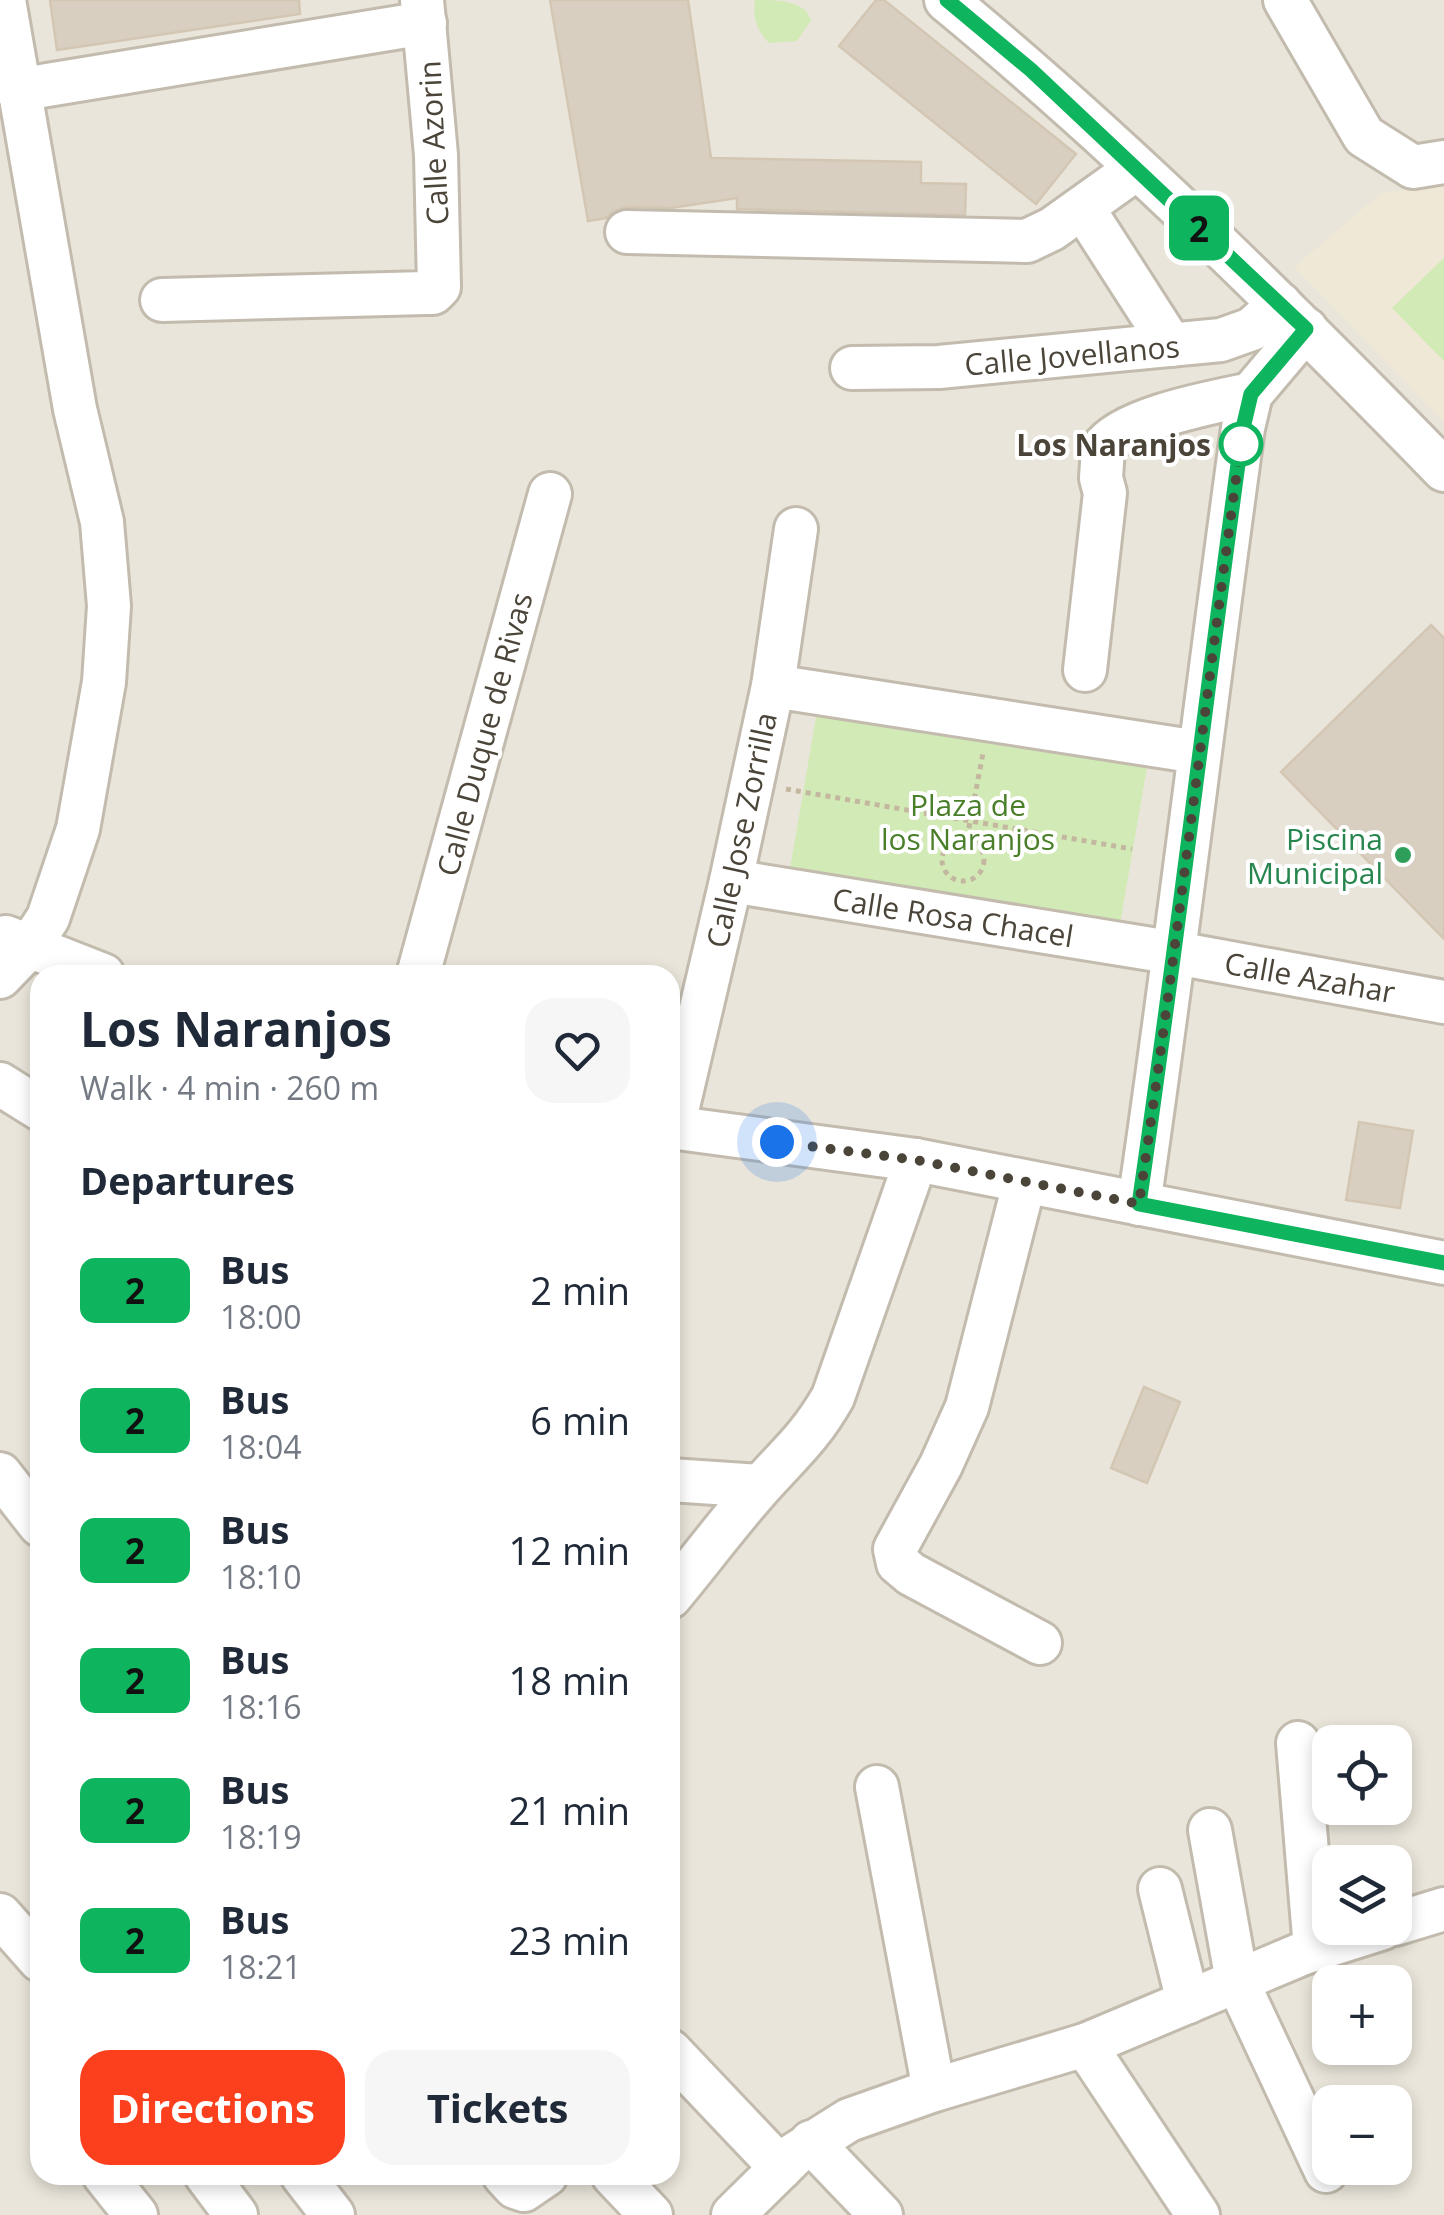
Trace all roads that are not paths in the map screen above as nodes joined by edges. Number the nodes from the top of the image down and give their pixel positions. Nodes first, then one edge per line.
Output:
1 (4, 0) edge
2 (946, 0) edge
3 (1284, 0) edge
4 (424, 12) edge
5 (18, 90) junction
6 (1428, 164) edge
7 (1136, 169) junction
8 (1082, 208) junction
9 (627, 232) dead end
10 (162, 300) dead end
11 (1293, 317) junction
12 (1171, 345) junction
13 (852, 368) dead end
14 (1251, 394) junction
15 (1444, 470) edge
16 (550, 494) dead end
17 (796, 529) dead end
18 (1085, 670) dead end
19 (772, 686) junction
20 (1198, 752) junction
21 (731, 881) junction
22 (15, 941) edge
23 (1176, 953) junction
24 (77, 965) edge
25 (421, 965) edge
26 (0, 976) edge
27 (1444, 1002) edge
28 (0, 1084) edge
29 (680, 1091) edge
30 (30, 1103) edge
31 (680, 1129) edge
32 (916, 1160) junction
33 (1024, 1184) junction
34 (1139, 1204) junction
35 (1444, 1263) edge
36 (0, 1474) edge
37 (680, 1481) edge
38 (760, 1486) junction
39 (30, 1512) edge
40 (680, 1585) edge
41 (1040, 1643) dead end
42 (1298, 1743) dead end
43 (877, 1787) dead end
44 (1210, 1830) dead end
45 (1160, 1889) dead end
46 (1444, 1909) edge
47 (0, 1914) edge
48 (1412, 1919) edge
49 (1325, 1945) edge
50 (30, 1948) edge
51 (1315, 1948) junction
52 (1237, 1981) junction
53 (1188, 2002) junction
54 (1085, 2045) junction
55 (680, 2059) edge
56 (934, 2090) junction
57 (1312, 2141) edge
58 (796, 2155) junction
59 (112, 2185) edge
60 (214, 2185) edge
61 (310, 2185) edge
62 (623, 2185) edge
63 (136, 2215) edge
64 (236, 2215) edge
65 (334, 2215) edge
66 (652, 2215) edge
67 (733, 2215) edge
68 (881, 2215) edge
69 (1198, 2215) edge

1 - 5 street
2 - 7 street
3 - 6 street
4 - 5 street
4 - 10 street, Calle Azorin
5 - 22 street
7 - 8 street
7 - 11 street
8 - 9 street
8 - 12 street
11 - 12 street, Calle Jovellanos
11 - 14 street
11 - 15 street
12 - 13 street, Calle Jovellanos
14 - 18 street
14 - 20 street
16 - 25 street, Calle Duque de Rivas
17 - 19 street, Calle Jose Zorrilla
19 - 20 street
19 - 21 street, Calle Jose Zorrilla
20 - 23 street
21 - 23 street, Calle Rosa Chacel
21 - 29 street, Calle Jose Zorrilla
22 - 24 street
22 - 26 street
23 - 27 street, Calle Azahar
23 - 34 street
28 - 30 street
31 - 32 street
32 - 33 street
32 - 38 street
33 - 34 street
33 - 41 street
34 - 35 street
36 - 39 street
37 - 38 street
38 - 40 street
42 - 51 street
43 - 56 street
44 - 52 street
45 - 53 street
46 - 48 street
47 - 50 street
49 - 51 street
51 - 52 street
52 - 53 street
52 - 57 street
53 - 54 street
54 - 56 street
54 - 69 street
55 - 58 street
56 - 58 street
58 - 67 street
58 - 68 street
59 - 63 street
60 - 64 street
61 - 65 street
62 - 66 street

